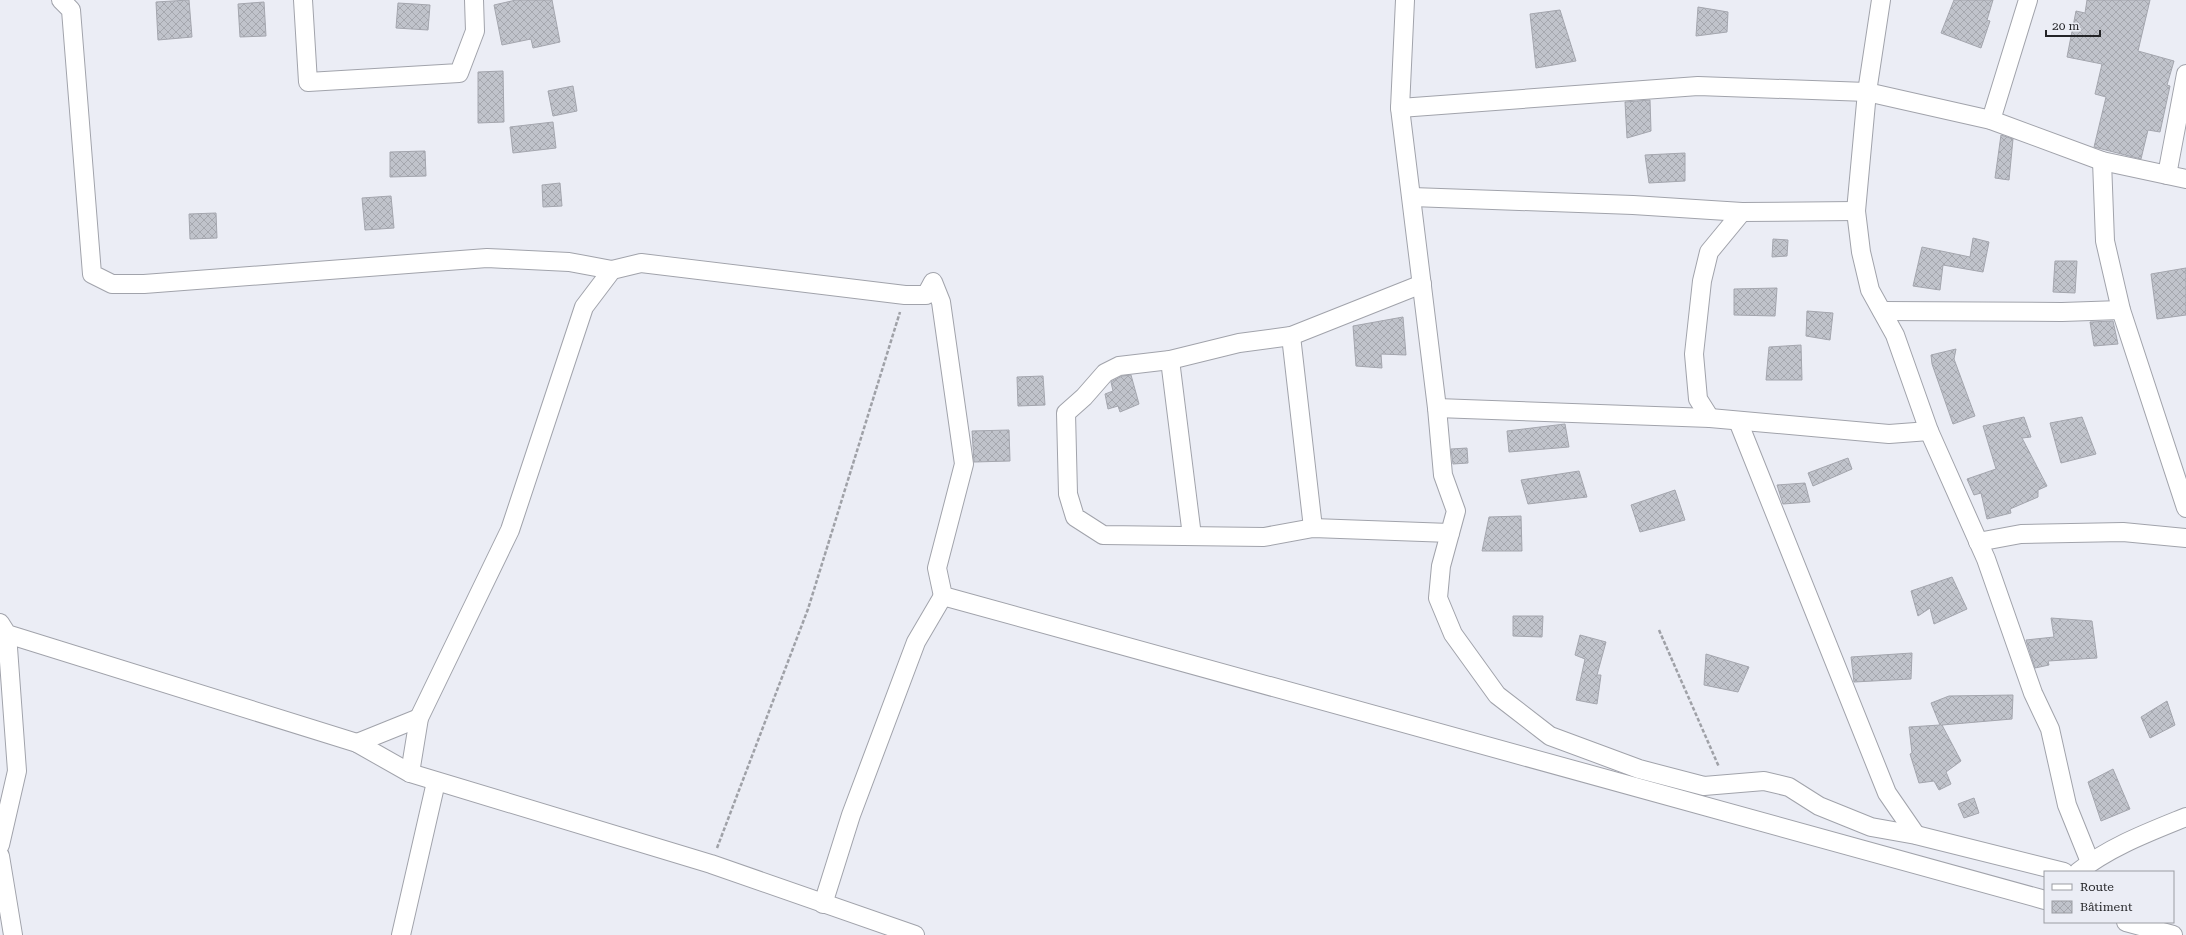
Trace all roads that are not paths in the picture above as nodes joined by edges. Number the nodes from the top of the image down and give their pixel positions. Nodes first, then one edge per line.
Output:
1 (61, 0) edge
2 (303, 0) edge
3 (474, 0) edge
4 (1405, 0) edge
5 (1881, 0) edge
6 (2028, 0) edge
7 (2186, 74) edge
8 (1867, 92) junction
9 (1400, 108) junction
10 (1991, 120) junction
11 (2102, 161) junction
12 (2167, 175) junction
13 (2186, 179) edge
14 (1412, 197) junction
15 (1856, 211) junction
16 (1742, 212) junction
17 (612, 270) junction
18 (1422, 284) junction
19 (2120, 310) junction
20 (1882, 312) junction
21 (1291, 336) junction
22 (1170, 360) junction
23 (1437, 408) junction
24 (1710, 418) junction
25 (1738, 421) junction
26 (1929, 431) junction
27 (2186, 508) edge
28 (1313, 528) junction
29 (1450, 533) junction
30 (1192, 536) junction
31 (2186, 538) edge
32 (1978, 542) junction
33 (943, 596) junction
34 (4, 628) edge
35 (419, 718) junction
36 (356, 743) junction
37 (410, 773) junction
38 (436, 782) junction
39 (2186, 817) edge
40 (1916, 835) junction
41 (0, 844) edge
42 (0, 856) edge
43 (2084, 867) edge
44 (2060, 871) edge
45 (2044, 900) edge
46 (822, 904) junction
47 (2130, 923) edge
48 (13, 935) edge
49 (401, 935) edge
50 (915, 935) edge
51 (2173, 935) edge

1 - 17 street
2 - 3 street
4 - 9 street
5 - 8 street
6 - 10 street
7 - 12 street
8 - 9 street
8 - 10 street
8 - 15 street
9 - 14 street
10 - 11 street
11 - 12 street
11 - 19 street
12 - 13 street
14 - 16 street
14 - 18 street
15 - 16 street
15 - 20 street
16 - 24 street
17 - 33 street
17 - 35 street
18 - 21 street
18 - 23 street
19 - 20 street
19 - 27 street
20 - 26 street
21 - 22 street
21 - 28 street
22 - 30 street
22 - 30 street
23 - 24 street
23 - 29 street
24 - 25 street
25 - 26 street
25 - 40 street
26 - 32 street
28 - 29 street
28 - 30 street
29 - 40 street
31 - 32 street
32 - 43 street
33 - 45 street
33 - 46 street
34 - 36 street
34 - 41 street
35 - 36 street
35 - 37 street
36 - 37 street
37 - 38 street
38 - 46 street
38 - 49 street
39 - 43 street
40 - 44 street
42 - 48 street
46 - 50 street
47 - 51 street

